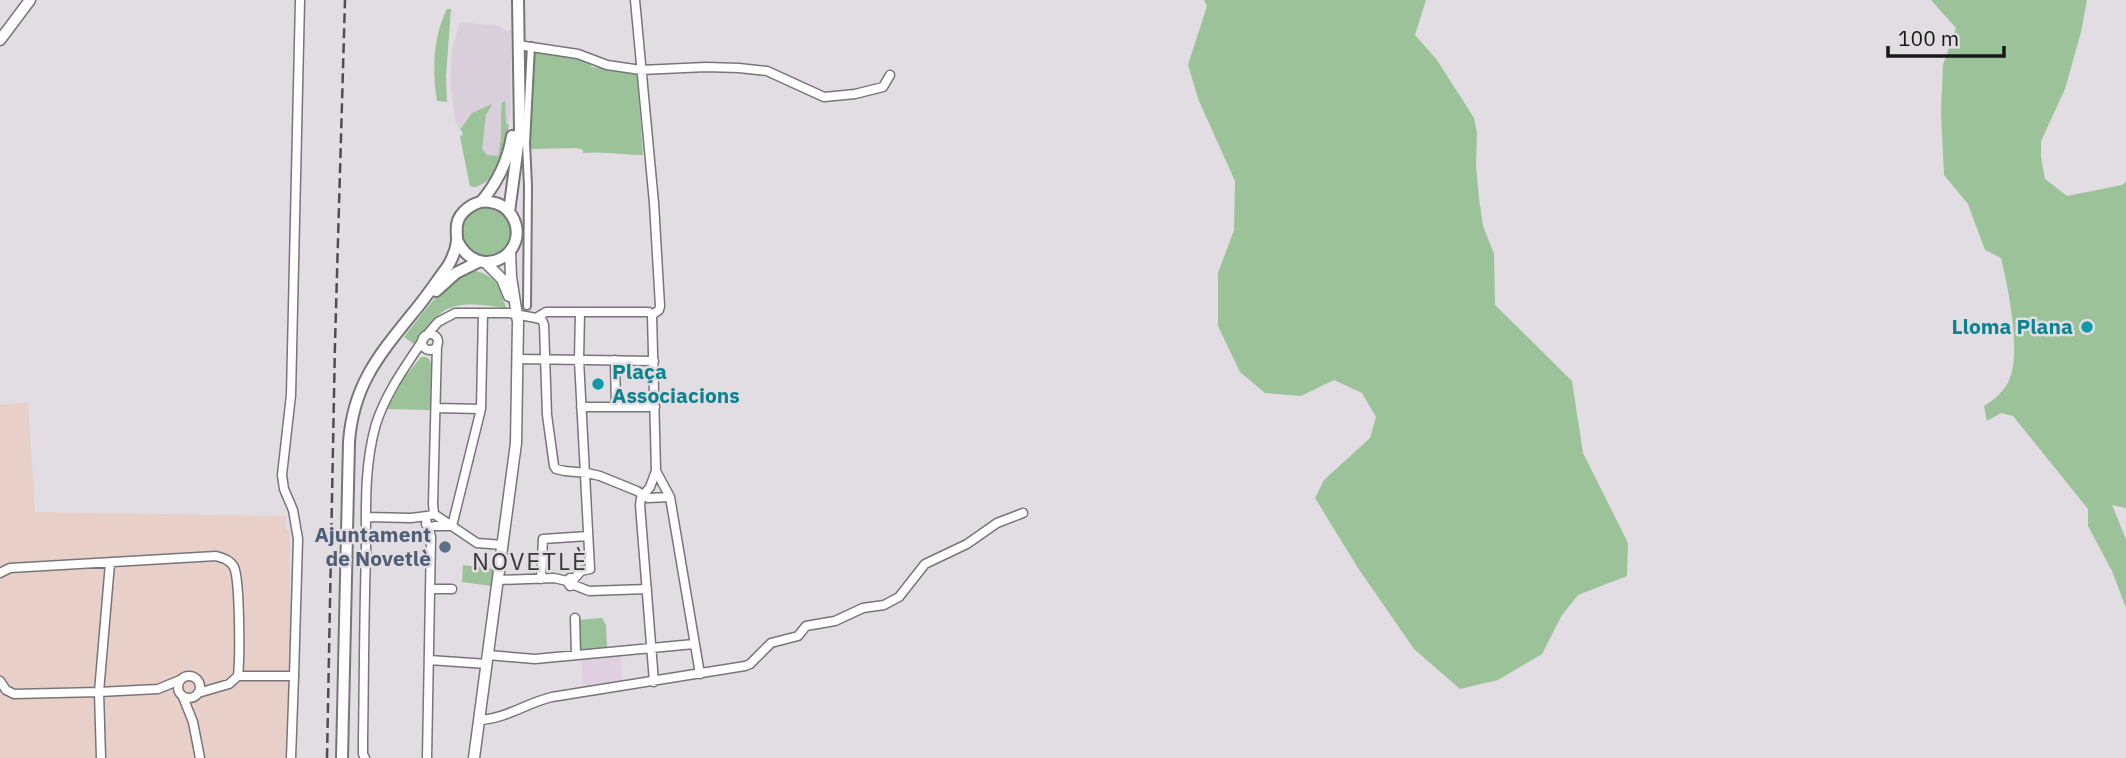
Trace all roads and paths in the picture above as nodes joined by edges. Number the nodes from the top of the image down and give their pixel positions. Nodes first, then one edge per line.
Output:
1 (30, 0) edge
2 (300, 0) edge
3 (518, 0) edge
4 (635, 0) edge
5 (0, 40) edge
6 (518, 45) junction
7 (531, 46) junction
8 (641, 70) junction
9 (890, 75) dead end
10 (518, 106) junction
11 (481, 202) junction
12 (509, 212) junction
13 (457, 240) junction
14 (510, 251) junction
15 (482, 262) junction
16 (527, 306) dead end
17 (416, 309) junction
18 (516, 312) junction
19 (580, 312) junction
20 (483, 313) junction
21 (652, 315) junction
22 (446, 317) junction
23 (536, 318) junction
24 (424, 338) junction
25 (437, 343) junction
26 (428, 349) junction
27 (518, 359) junction
28 (545, 360) junction
29 (579, 360) junction
30 (615, 360) junction
31 (654, 360) junction
32 (437, 365) junction
33 (582, 407) junction
34 (616, 407) junction
35 (655, 407) junction
36 (436, 408) junction
37 (481, 409) junction
38 (656, 471) junction
39 (584, 473) junction
40 (665, 488) junction
41 (645, 493) junction
42 (670, 497) junction
43 (1023, 513) dead end
44 (366, 517) junction
45 (431, 518) junction
46 (452, 526) junction
47 (588, 536) junction
48 (503, 545) junction
49 (110, 563) junction
50 (0, 573) edge
51 (541, 579) junction
52 (498, 580) junction
53 (572, 582) junction
54 (430, 589) junction
55 (452, 589) dead end
56 (646, 589) junction
57 (575, 618) dead end
58 (695, 645) junction
59 (652, 649) junction
60 (576, 655) junction
61 (429, 660) junction
62 (487, 660) junction
63 (700, 674) junction
64 (294, 676) junction
65 (239, 677) junction
66 (180, 680) junction
67 (0, 681) edge
68 (198, 681) junction
69 (654, 682) junction
70 (218, 686) junction
71 (158, 689) junction
72 (99, 692) junction
73 (197, 694) junction
74 (183, 696) junction
75 (479, 720) junction
76 (193, 722) junction
77 (101, 758) edge
78 (200, 758) edge
79 (291, 758) edge
80 (342, 758) edge
81 (365, 758) edge
82 (427, 758) edge
83 (474, 758) edge

1 - 5 street
2 - 64 street
3 - 6 main road
4 - 8 street
6 - 7 street
6 - 10 main road
7 - 8 street
7 - 16 street
8 - 9 street
8 - 21 street
10 - 11 main road
10 - 12 main road
11 - 12 main road
11 - 13 main road
12 - 14 main road
13 - 15 main road
13 - 17 main road
14 - 15 main road
14 - 18 street
15 - 17 main road
15 - 18 street
17 - 80 main road
18 - 20 street
18 - 23 street
18 - 27 street
19 - 21 street
19 - 23 street
19 - 29 street
20 - 22 street
20 - 37 street
21 - 31 street
22 - 24 street
22 - 25 street
23 - 28 street
24 - 25 street
24 - 26 street
24 - 44 street
25 - 26 street
25 - 32 street
26 - 32 street
27 - 28 street
27 - 48 street
28 - 29 street
28 - 39 street
29 - 30 street
29 - 33 street
30 - 31 street
30 - 34 street
31 - 35 street
32 - 36 street
33 - 34 street
33 - 39 street
34 - 35 street
35 - 38 street
36 - 37 street
36 - 45 street
37 - 46 street
38 - 40 street
38 - 41 street
39 - 41 street
39 - 47 street
40 - 41 street
40 - 42 street
41 - 42 street
41 - 56 street
42 - 58 street
43 - 63 street
44 - 45 street
44 - 81 street
45 - 46 street
45 - 54 street
46 - 48 street
47 - 51 street
47 - 53 street
48 - 52 street
49 - 50 street
49 - 65 street
49 - 72 street
51 - 52 street
51 - 53 street
52 - 62 street
53 - 56 street
54 - 55 street
54 - 61 street
56 - 59 street
57 - 60 street
58 - 59 street
58 - 63 street
59 - 60 street
59 - 69 street
60 - 62 street
61 - 62 street
61 - 82 street
62 - 75 street
63 - 69 street
64 - 65 street
64 - 79 street
65 - 70 street
66 - 68 street
66 - 71 street
66 - 74 street
67 - 72 street
68 - 70 street
68 - 73 street
69 - 75 street
70 - 73 street
71 - 72 street
71 - 74 street
72 - 77 street
73 - 74 street
73 - 76 street
74 - 76 street
75 - 83 street
76 - 78 street

